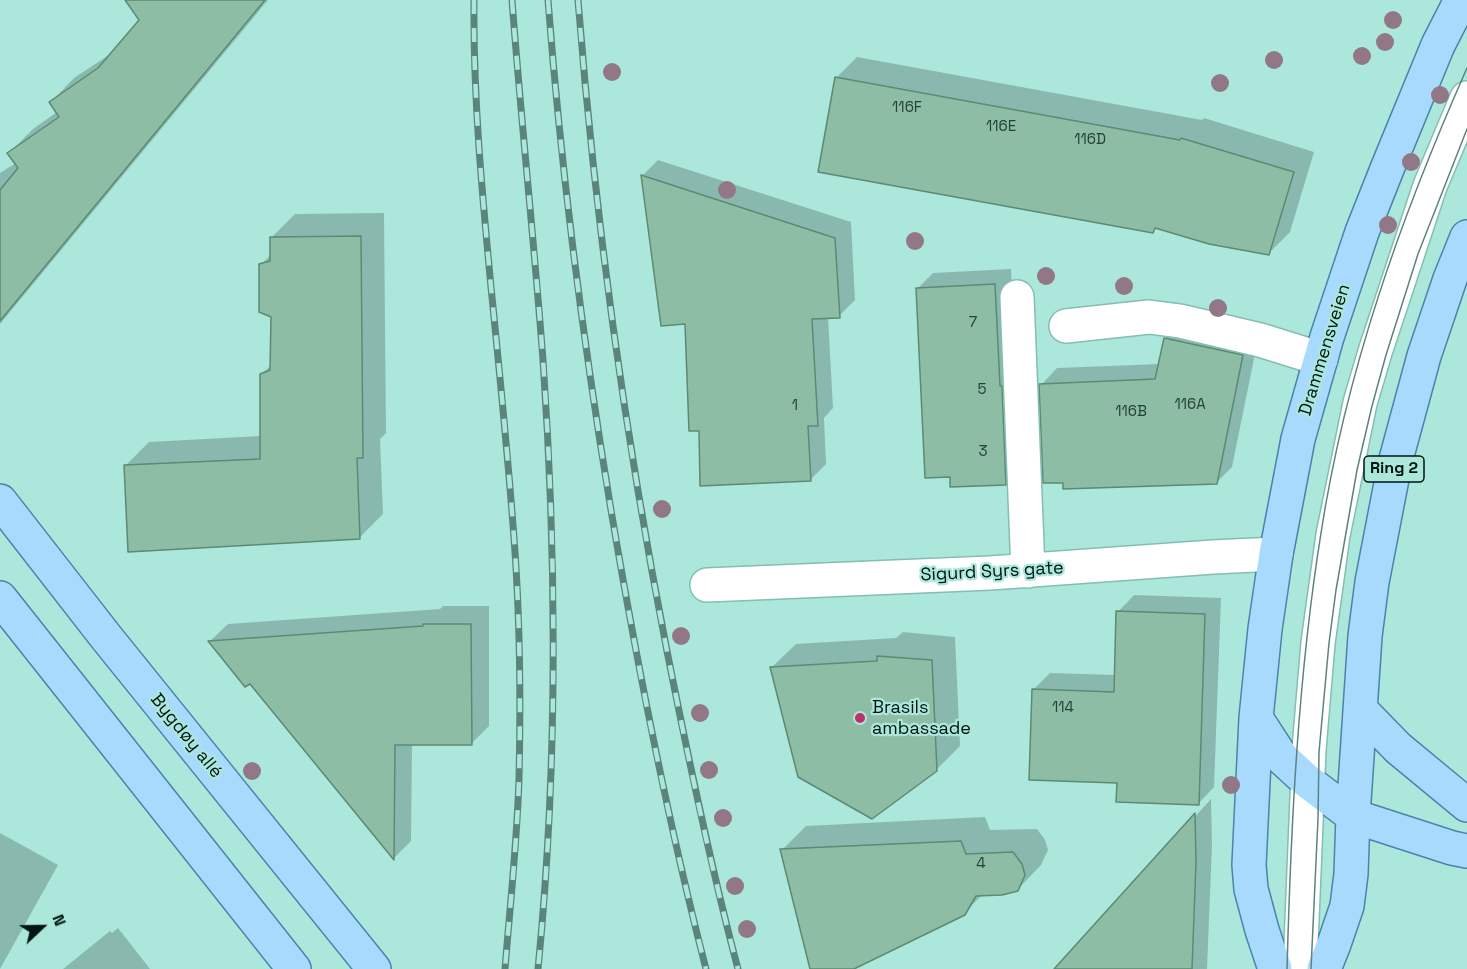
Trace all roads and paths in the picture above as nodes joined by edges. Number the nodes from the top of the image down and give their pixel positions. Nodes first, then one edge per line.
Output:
1 (1461, 0) edge
2 (1467, 98) edge
3 (1467, 237) edge
4 (1017, 297) dead end
5 (1066, 326) dead end
6 (1321, 359) junction
7 (0, 501) edge
8 (1276, 554) junction
9 (1028, 571) junction
10 (707, 585) dead end
11 (0, 598) edge
12 (1361, 710) junction
13 (1256, 718) junction
14 (1307, 781) junction
15 (1467, 805) edge
16 (1353, 816) junction
17 (1467, 851) edge
18 (294, 969) edge
19 (374, 969) edge
20 (1275, 969) edge
21 (1300, 969) edge
22 (1323, 969) edge

1 - 6 main road, Drammensveien
2 - 14 street
3 - 12 main road, Ring 2
4 - 9 street
5 - 6 street
6 - 8 main road, Drammensveien
7 - 19 main road, Bygdøy allé
8 - 9 street, Sigurd Syrs gate
8 - 13 main road, Drammensveien
9 - 10 street, Sigurd Syrs gate
11 - 18 main road
12 - 15 main road
12 - 16 main road, Ring 2
13 - 14 main road
13 - 20 main road, Drammensveien
14 - 16 main road
14 - 21 street
16 - 17 main road
16 - 22 main road

